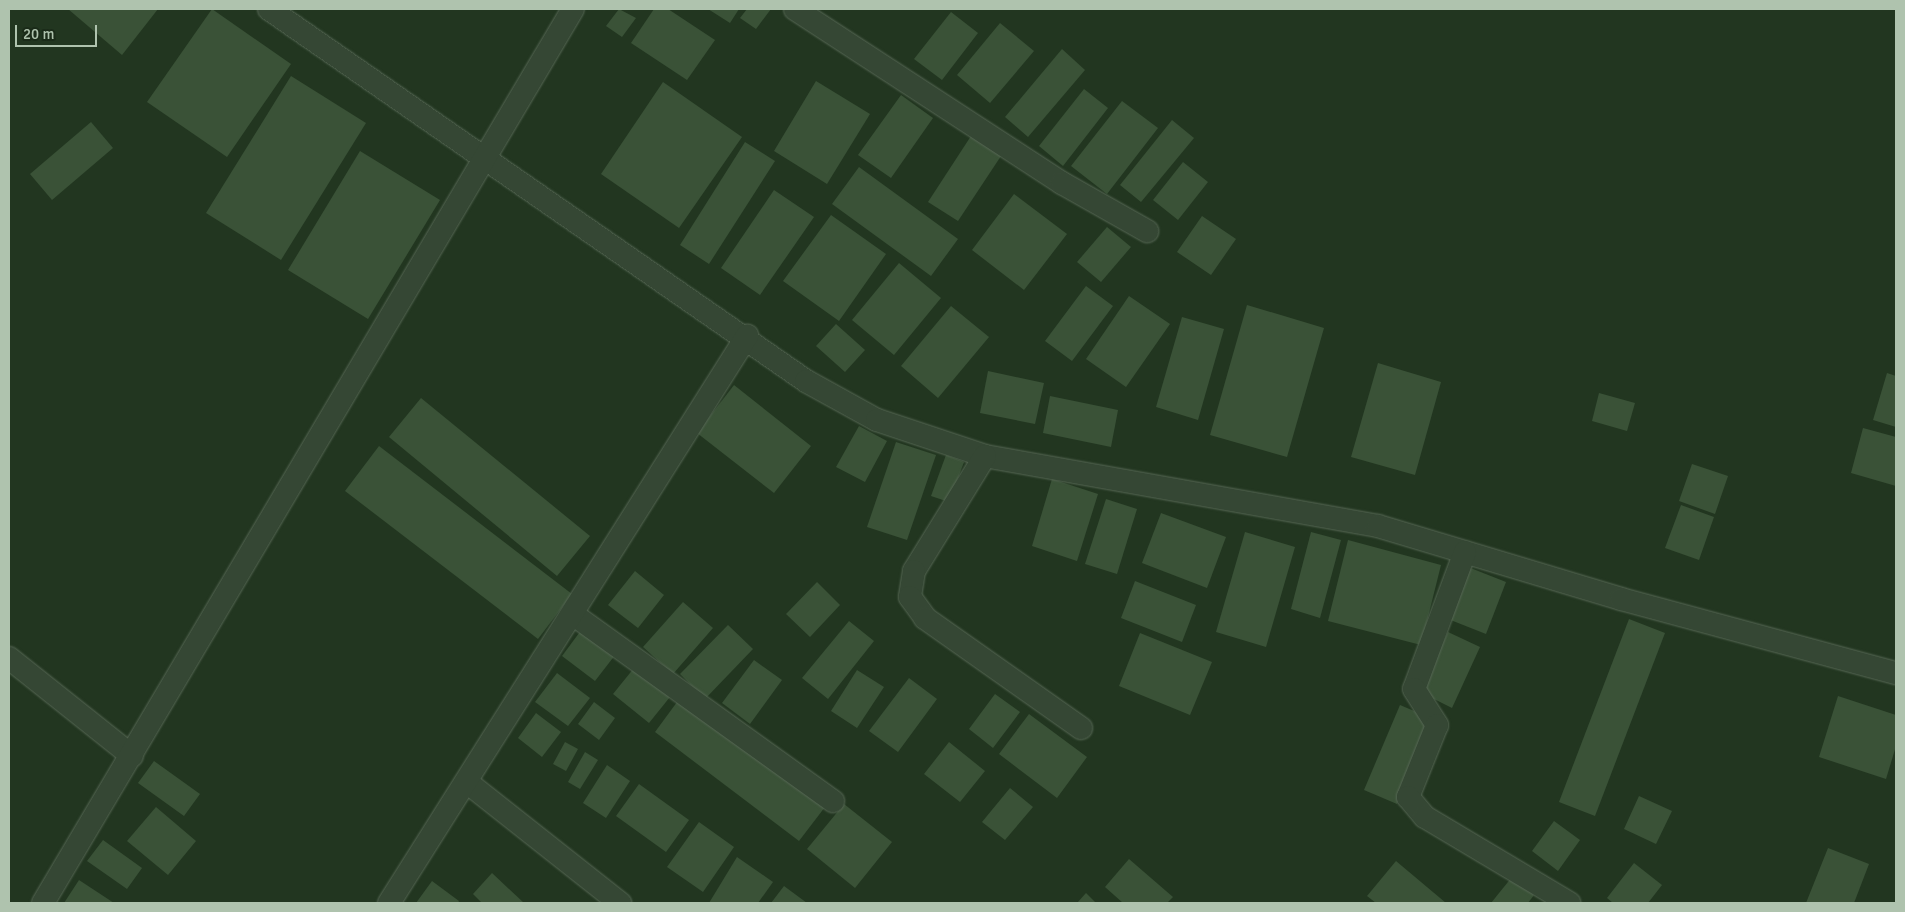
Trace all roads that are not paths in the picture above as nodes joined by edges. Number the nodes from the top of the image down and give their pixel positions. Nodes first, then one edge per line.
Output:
1 (269, 9) edge
2 (572, 9) edge
3 (795, 9) edge
4 (485, 158) junction
5 (1147, 231) dead end
6 (747, 336) junction
7 (986, 456) junction
8 (1465, 552) junction
9 (574, 615) junction
10 (9, 658) edge
11 (1896, 673) edge
12 (1081, 728) dead end
13 (132, 756) junction
14 (468, 784) junction
15 (832, 801) dead end
16 (42, 903) edge
17 (389, 903) edge
18 (620, 903) edge
19 (1569, 903) edge

1 - 4 street
2 - 4 street
3 - 5 street
4 - 6 street
4 - 13 street
6 - 7 street
6 - 9 street
7 - 8 street
7 - 12 street
8 - 11 street
8 - 19 street
9 - 14 street
9 - 15 street
10 - 13 street
13 - 16 street
14 - 17 street
14 - 18 street

